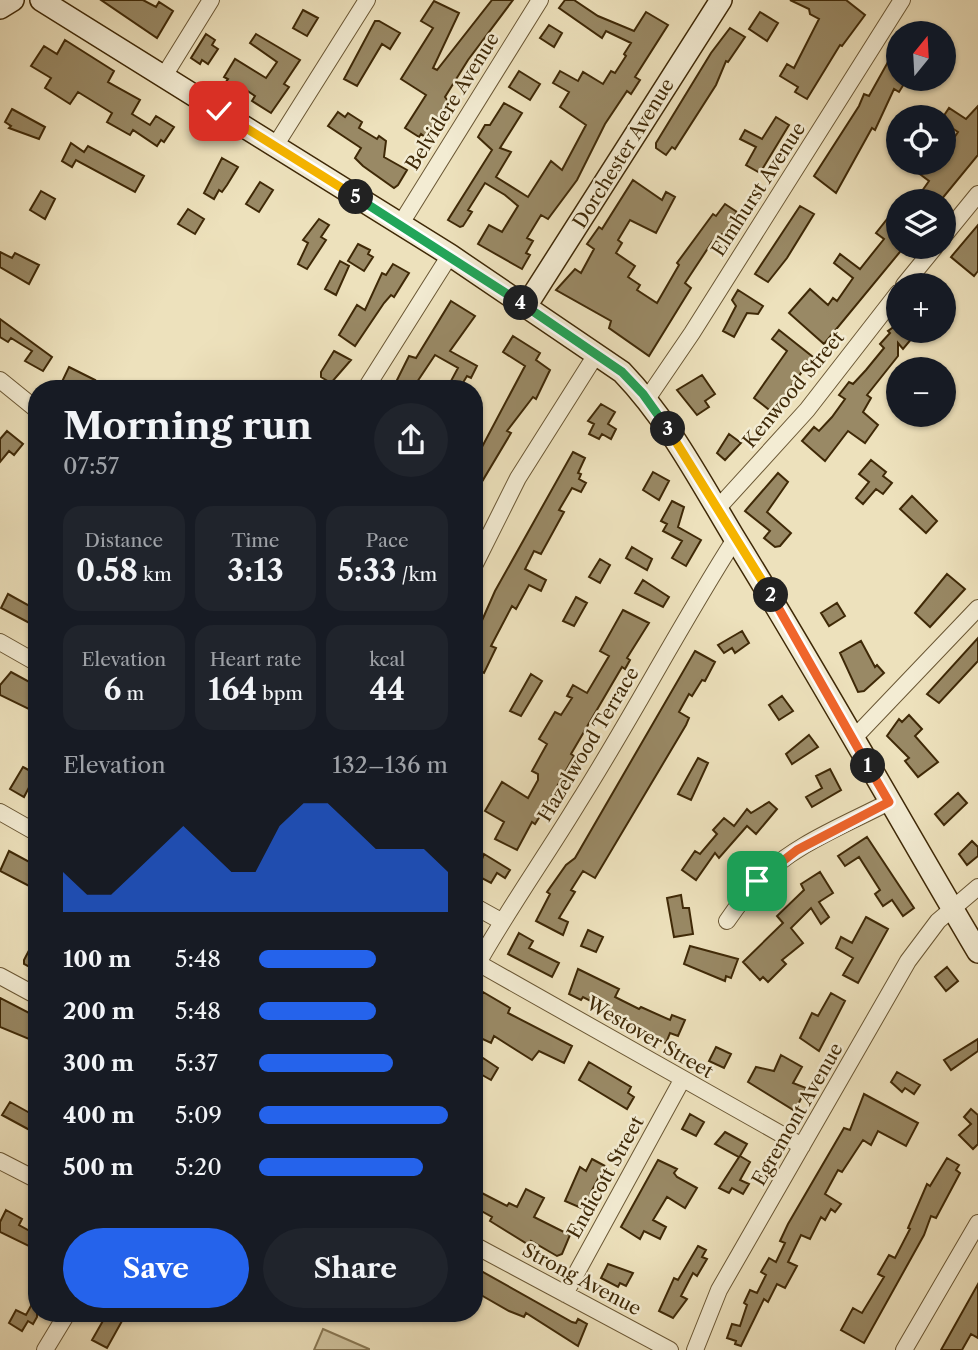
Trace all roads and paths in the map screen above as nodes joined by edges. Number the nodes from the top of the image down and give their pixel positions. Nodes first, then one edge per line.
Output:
1 (13, 0) edge
2 (41, 0) edge
3 (211, 0) edge
4 (367, 0) edge
5 (540, 0) edge
6 (721, 0) edge
7 (902, 0) edge
8 (0, 8) edge
9 (164, 76) junction
10 (275, 146) junction
11 (978, 194) edge
12 (956, 221) edge
13 (400, 225) junction
14 (450, 255) junction
15 (925, 259) edge
16 (914, 273) edge
17 (526, 306) junction
18 (886, 308) edge
19 (597, 353) junction
20 (0, 380) edge
21 (371, 380) edge
22 (647, 399) junction
23 (28, 403) edge
24 (717, 509) junction
25 (735, 539) junction
26 (483, 548) edge
27 (978, 608) edge
28 (0, 642) edge
29 (28, 658) edge
30 (853, 739) junction
31 (889, 802) junction
32 (0, 812) edge
33 (28, 828) edge
34 (978, 887) edge
35 (953, 910) junction
36 (483, 911) edge
37 (502, 921) junction
38 (727, 921) dead end
39 (978, 953) edge
40 (483, 955) edge
41 (483, 971) edge
42 (0, 976) edge
43 (28, 991) edge
44 (682, 1080) junction
45 (802, 1146) junction
46 (0, 1161) edge
47 (28, 1175) edge
48 (978, 1223) edge
49 (483, 1250) edge
50 (565, 1294) junction
51 (62, 1322) edge
52 (45, 1350) edge
53 (670, 1350) edge
54 (695, 1350) edge
55 (904, 1350) edge

1 - 8 street
2 - 9 street
3 - 9 street
4 - 10 street
5 - 13 street, Belvidere Avenue
6 - 17 street, Dorchester Avenue
7 - 22 street, Elmhurst Avenue
9 - 10 street
10 - 13 street
11 - 12 street
13 - 14 street
14 - 17 street
14 - 21 street
15 - 16 street
17 - 19 street
18 - 24 street, Kenwood Street
19 - 22 street
19 - 26 street
20 - 23 street
22 - 24 street
24 - 25 street
25 - 30 street
25 - 37 street, Hazelwood Terrace
27 - 30 street
28 - 29 street
30 - 31 street
31 - 35 street
31 - 38 street
32 - 33 street
34 - 35 street, Egremont Avenue
35 - 39 street
35 - 45 street, Egremont Avenue
36 - 37 street
37 - 40 street, Hazelwood Terrace
41 - 44 street, Westover Street
42 - 43 street
44 - 45 street, Westover Street
44 - 50 street, Endicott Street
45 - 54 street, Egremont Avenue
46 - 47 street
48 - 55 street
49 - 50 street, Strong Avenue
50 - 53 street, Strong Avenue
51 - 52 street

